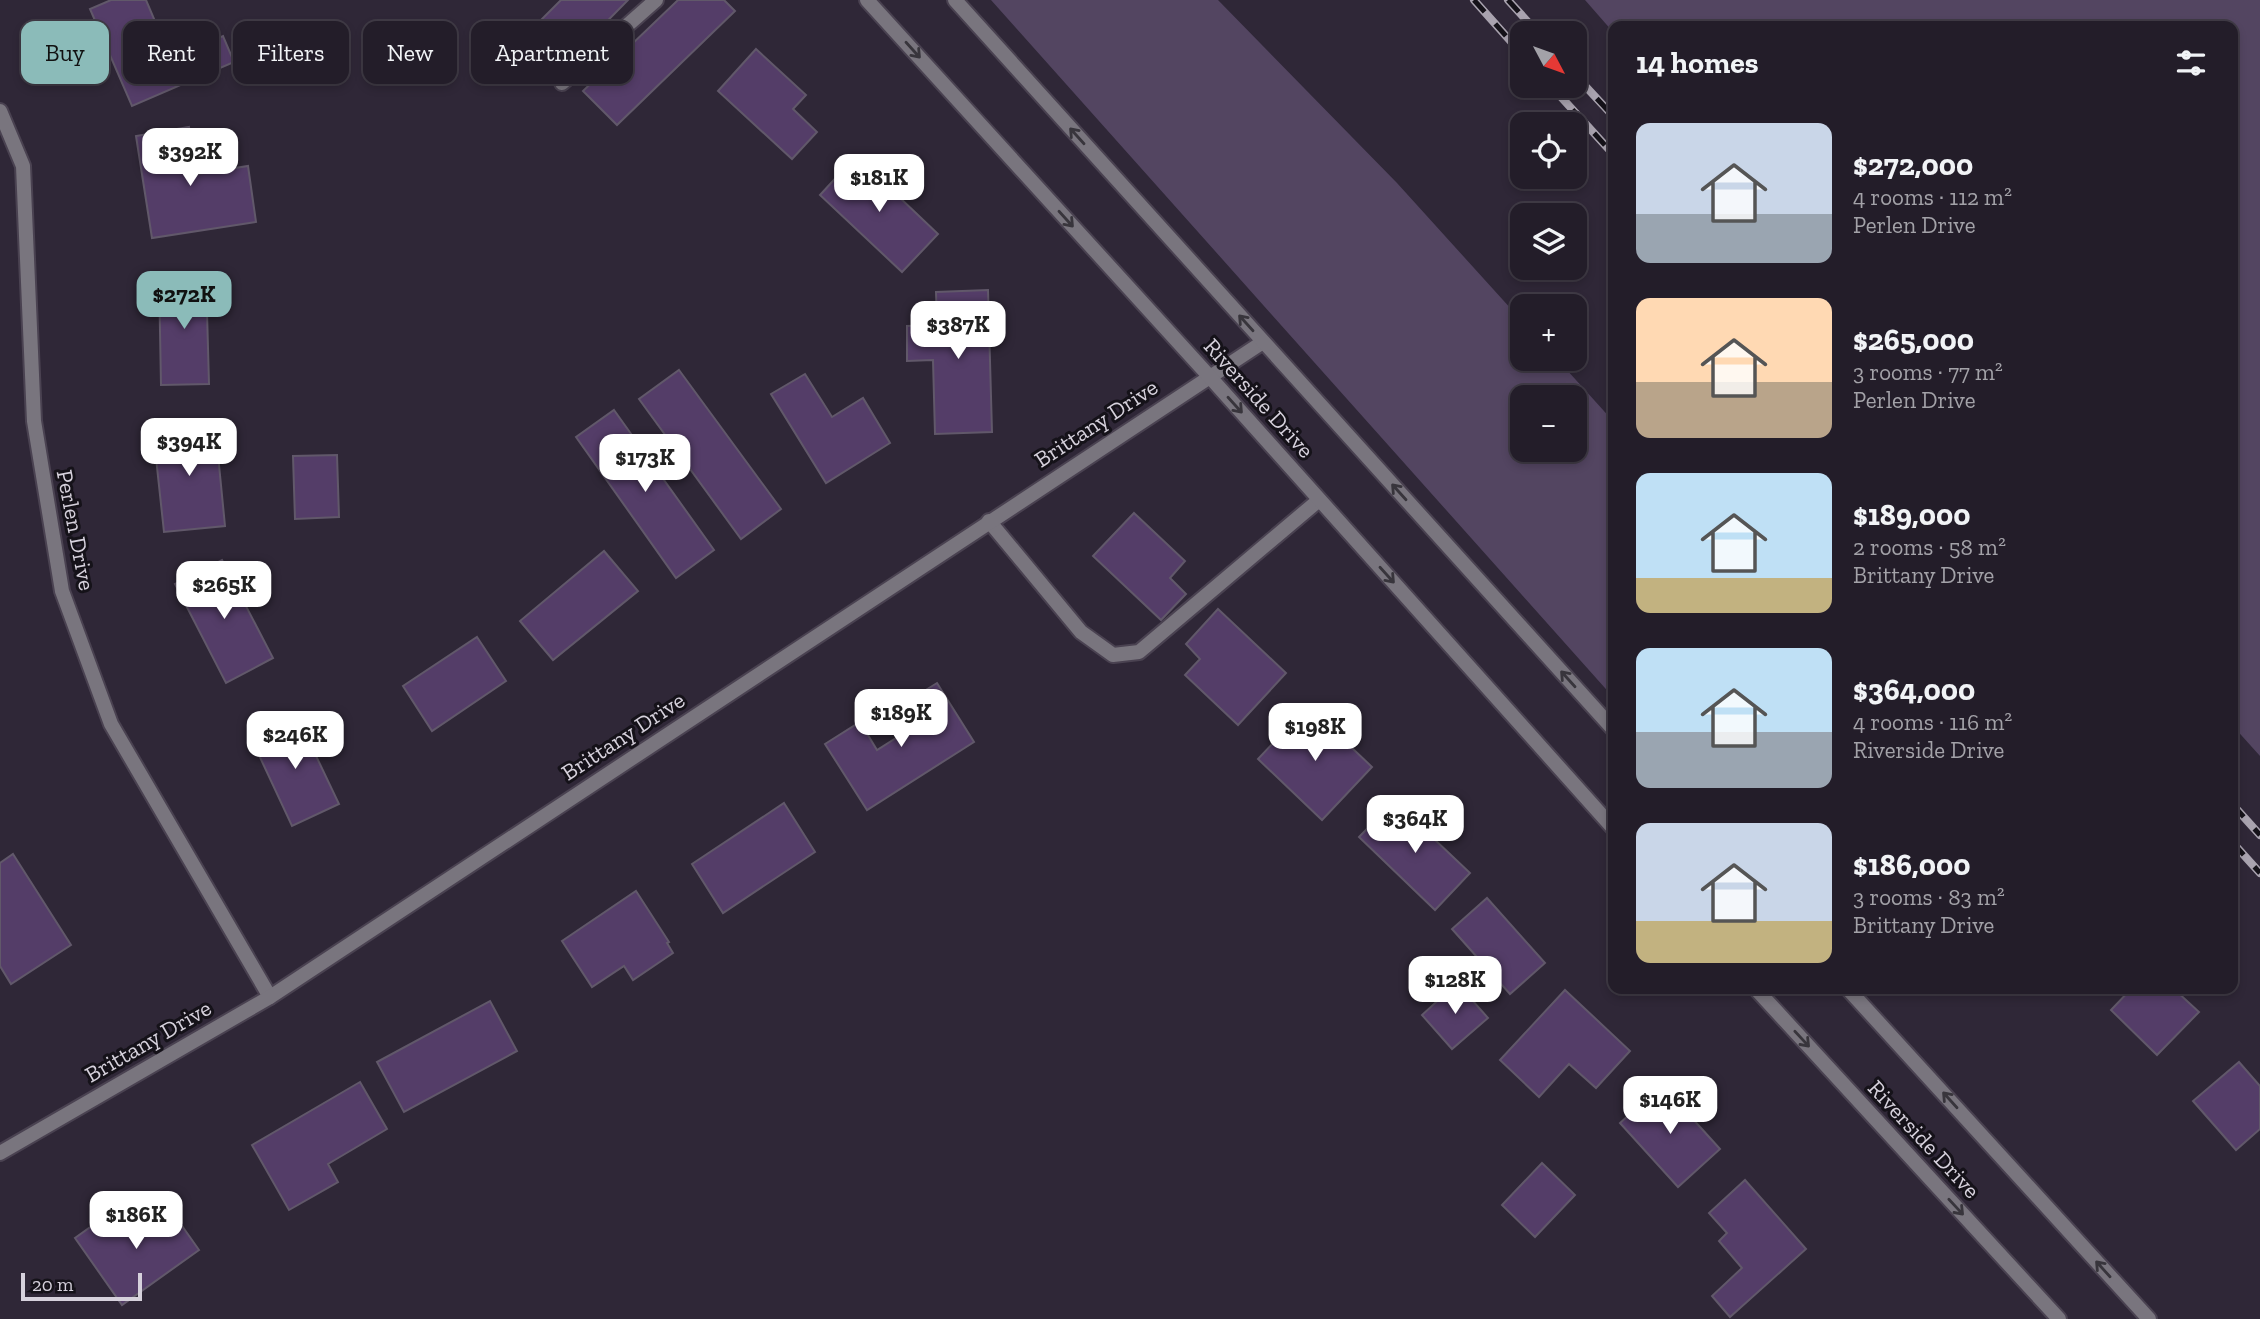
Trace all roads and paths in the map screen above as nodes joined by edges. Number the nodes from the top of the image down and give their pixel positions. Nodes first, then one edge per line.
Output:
1 (656, 0) edge
2 (867, 0) edge
3 (955, 0) edge
4 (632, 21) edge
5 (0, 111) edge
6 (1263, 342) junction
7 (1209, 376) junction
8 (1319, 500) junction
9 (989, 521) junction
10 (1608, 723) edge
11 (1608, 822) edge
12 (1765, 994) edge
13 (1853, 994) edge
14 (270, 997) junction
15 (0, 1153) edge
16 (2059, 1319) edge
17 (2149, 1319) edge

1 - 4 street
2 -> 7 street, Riverside Drive
6 -> 3 street, Riverside Drive
5 - 14 street, Perlen Drive
6 - 7 street, Brittany Drive
10 -> 6 street, Riverside Drive
7 -> 8 street, Riverside Drive
7 - 9 street, Brittany Drive
8 - 9 street
8 -> 11 street, Riverside Drive
9 - 14 street, Brittany Drive
12 -> 16 street, Riverside Drive
17 -> 13 street, Riverside Drive
14 - 15 street, Brittany Drive

